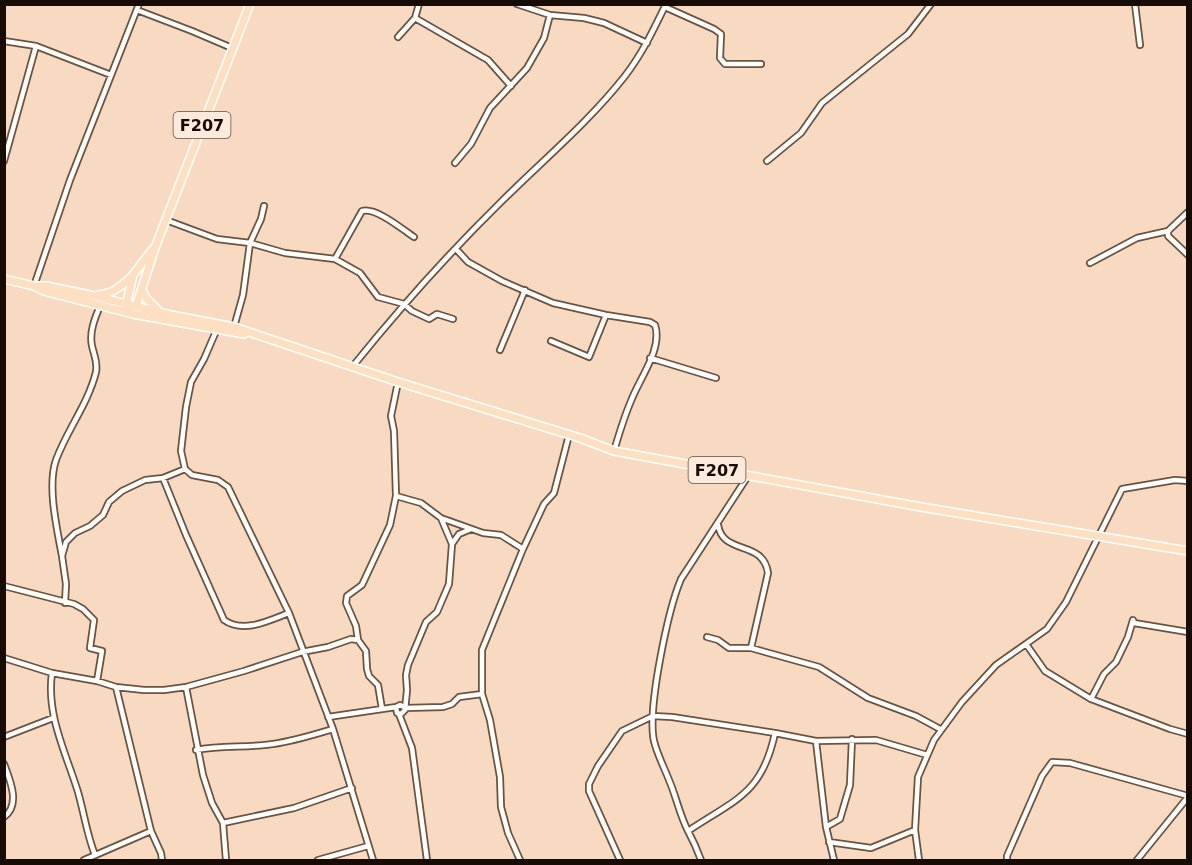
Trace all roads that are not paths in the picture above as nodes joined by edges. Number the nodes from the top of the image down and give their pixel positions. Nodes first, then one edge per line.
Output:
1 (250, 4) edge
2 (419, 4) edge
3 (517, 4) edge
4 (931, 4) edge
5 (1135, 4) edge
6 (665, 6) edge
7 (138, 7) edge
8 (550, 15) junction
9 (415, 18) junction
10 (398, 37) dead end
11 (4, 41) edge
12 (647, 43) junction
13 (1140, 45) dead end
14 (36, 46) junction
15 (232, 48) junction
16 (760, 64) dead end
17 (111, 75) junction
18 (511, 86) junction
19 (4, 161) edge
20 (767, 162) dead end
21 (455, 163) dead end
22 (264, 206) dead end
23 (1188, 212) edge
24 (166, 220) junction
25 (1168, 231) junction
26 (414, 237) dead end
27 (250, 243) junction
28 (156, 245) junction
29 (456, 249) junction
30 (1188, 255) edge
31 (335, 259) junction
32 (1090, 263) dead end
33 (133, 275) junction
34 (4, 279) edge
35 (34, 286) junction
36 (142, 290) junction
37 (525, 290) junction
38 (90, 295) junction
39 (404, 304) junction
40 (100, 306) junction
41 (136, 306) junction
42 (127, 310) junction
43 (171, 315) junction
44 (606, 315) junction
45 (453, 319) dead end
46 (234, 327) junction
47 (217, 329) junction
48 (260, 337) junction
49 (550, 341) dead end
50 (500, 350) dead end
51 (650, 358) junction
52 (353, 366) junction
53 (716, 378) dead end
54 (398, 382) junction
55 (569, 435) junction
56 (614, 451) junction
57 (184, 469) junction
58 (748, 476) junction
59 (163, 478) junction
60 (1188, 481) edge
61 (396, 496) junction
62 (441, 518) junction
63 (717, 524) junction
64 (471, 529) junction
65 (1099, 537) junction
66 (452, 544) junction
67 (523, 549) junction
68 (1188, 551) edge
69 (62, 556) junction
70 (4, 586) edge
71 (65, 603) junction
72 (289, 613) junction
73 (1188, 632) edge
74 (707, 637) dead end
75 (358, 640) junction
76 (1026, 644) junction
77 (751, 648) junction
78 (302, 652) junction
79 (4, 658) edge
80 (52, 673) junction
81 (97, 681) junction
82 (116, 687) junction
83 (186, 687) junction
84 (482, 694) junction
85 (1091, 699) junction
86 (382, 709) junction
87 (402, 709) junction
88 (653, 716) junction
89 (328, 717) junction
90 (53, 718) junction
91 (333, 729) junction
92 (940, 729) junction
93 (775, 733) junction
94 (1188, 734) edge
95 (4, 736) edge
96 (852, 739) junction
97 (816, 741) junction
98 (196, 750) junction
99 (927, 755) junction
100 (4, 764) edge
101 (352, 788) junction
102 (1188, 796) edge
103 (4, 817) edge
104 (224, 823) junction
105 (826, 827) junction
106 (915, 830) junction
107 (151, 831) junction
108 (688, 831) junction
109 (829, 842) junction
110 (368, 846) junction
111 (96, 855) junction
112 (84, 861) edge
113 (162, 861) edge
114 (226, 861) edge
115 (318, 861) edge
116 (373, 861) edge
117 (427, 861) edge
118 (520, 861) edge
119 (620, 861) edge
120 (701, 861) edge
121 (834, 861) edge
122 (919, 861) edge
123 (1007, 861) edge
124 (1137, 861) edge

1 - 15 main road, F207
2 - 9 street
3 - 8 street
4 - 20 street
5 - 13 street
6 - 12 street
6 - 16 street
7 - 15 street
7 - 17 street
8 - 12 street
8 - 18 street
9 - 10 street
9 - 18 street
11 - 14 street
12 - 29 street
14 - 17 street
14 - 19 street
15 - 24 main road, F207
17 - 35 street
18 - 21 street
22 - 27 street
23 - 25 street
24 - 27 street
24 - 28 main road, F207
25 - 30 street
25 - 32 street
26 - 31 street
27 - 31 street
27 - 46 street
28 - 33 main road, F207
28 - 36 main road, F207
29 - 37 street
29 - 39 street
31 - 39 street
33 - 38 main road
33 - 42 main road, F207
34 - 35 main road, F207
35 - 38 main road, F207
35 - 40 main road, F207
36 - 41 main road, F207
36 - 43 main road
37 - 44 street
37 - 50 street
38 - 42 main road, F207
39 - 45 street
39 - 52 street
40 - 42 main road, F207
40 - 69 street
41 - 42 main road, F207
41 - 43 main road, F207
42 - 47 main road, F207
43 - 46 main road, F207
44 - 49 street
44 - 51 street
46 - 48 main road, F207
47 - 48 main road, F207
47 - 57 street
48 - 52 main road, F207
51 - 53 street
51 - 56 street
52 - 54 main road, F207
54 - 55 main road, F207
54 - 61 street
55 - 56 main road, F207
55 - 67 street
56 - 58 main road, F207
57 - 59 street
57 - 72 street
58 - 63 street
58 - 65 main road, F207
59 - 69 street
59 - 72 street
60 - 65 street
61 - 62 street
61 - 75 street
62 - 64 street
62 - 66 street
63 - 77 street
63 - 88 street
64 - 66 street
64 - 67 street
65 - 68 main road, F207
65 - 76 street
66 - 87 street
67 - 84 street
69 - 71 street
70 - 71 street
71 - 81 street
72 - 78 street
73 - 85 street
74 - 77 street
75 - 78 street
75 - 86 street
76 - 85 street
76 - 92 street
77 - 92 street
78 - 83 street
78 - 89 street
79 - 80 street
80 - 81 street
80 - 90 street
81 - 82 street
82 - 83 street
82 - 107 street
83 - 98 street
84 - 87 street
84 - 118 street
85 - 94 street
86 - 87 street
86 - 89 street
87 - 117 street
88 - 93 street
88 - 108 street
88 - 119 street
89 - 91 street
90 - 95 street
90 - 111 street
91 - 98 street
91 - 101 street
92 - 99 street
93 - 97 street
93 - 108 street
96 - 97 street
96 - 99 street
96 - 105 street
97 - 105 street
98 - 104 street
99 - 106 street
100 - 103 street
101 - 104 street
101 - 110 street
102 - 123 street
102 - 124 street
104 - 114 street
105 - 109 street
106 - 109 street
106 - 122 street
107 - 111 street
107 - 113 street
108 - 120 street
109 - 121 street
110 - 115 street
110 - 116 street
111 - 112 street

